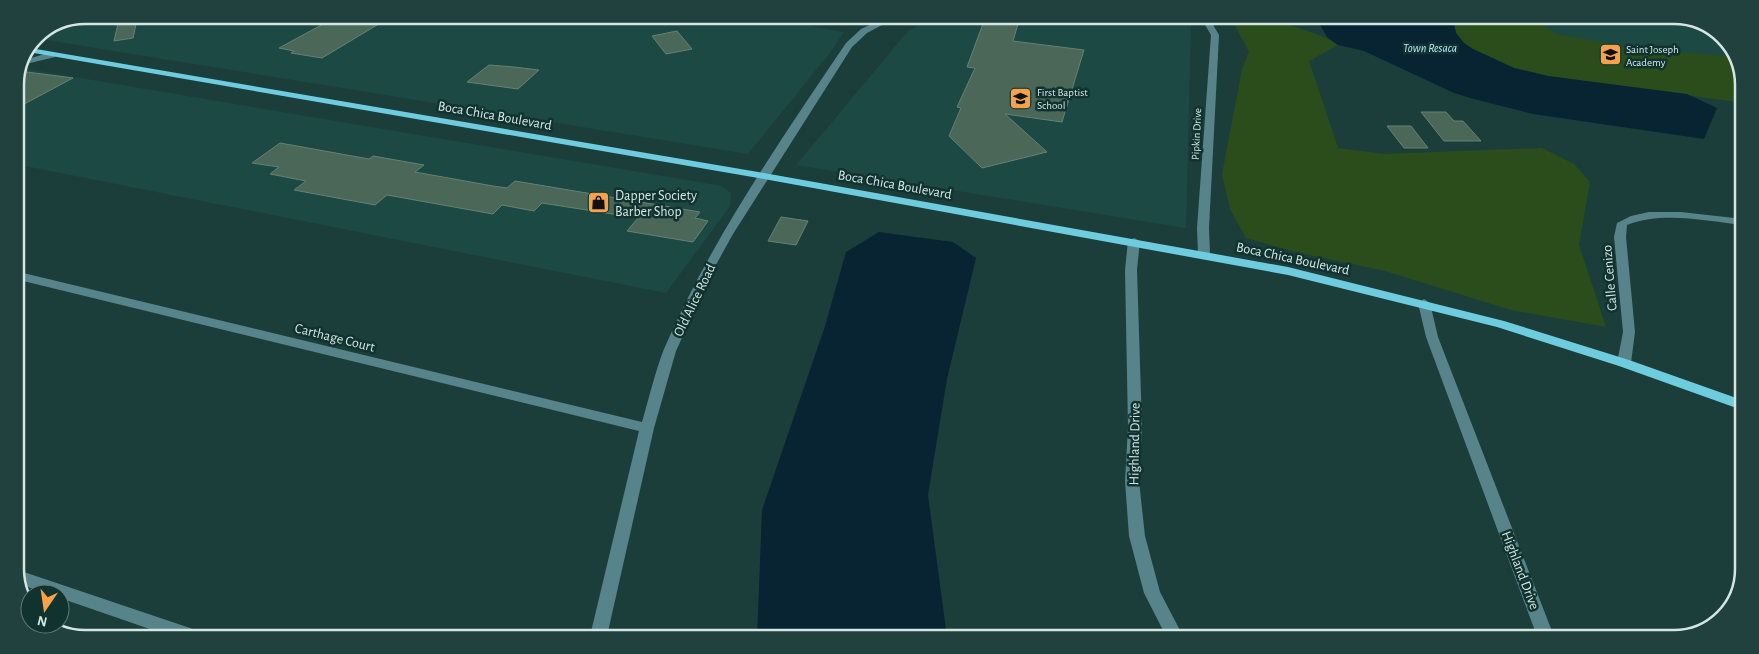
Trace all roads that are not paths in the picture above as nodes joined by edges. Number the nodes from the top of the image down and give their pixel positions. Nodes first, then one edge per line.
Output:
1 (878, 24) edge
2 (1209, 24) edge
3 (34, 51) edge
4 (52, 55) junction
5 (28, 61) edge
6 (764, 176) junction
7 (1735, 221) edge
8 (1134, 242) junction
9 (1204, 254) junction
10 (24, 277) edge
11 (1424, 303) junction
12 (1624, 364) junction
13 (1735, 403) edge
14 (647, 428) junction
15 (25, 579) edge
16 (173, 630) edge
17 (600, 630) edge
18 (1172, 630) edge
19 (1544, 630) edge

1 - 6 street, Old Alice Road
2 - 9 street, Pipkin Drive
3 - 4 main road, Boca Chica Boulevard
4 - 5 street
4 - 6 main road, Boca Chica Boulevard
6 - 8 main road, Boca Chica Boulevard
6 - 14 street, Old Alice Road
7 - 12 street, Calle Cenizo
8 - 9 main road, Boca Chica Boulevard
8 - 18 street, Highland Drive
9 - 11 main road, Boca Chica Boulevard
10 - 14 street, Carthage Court
11 - 12 main road, Boca Chica Boulevard
11 - 19 street, Highland Drive
12 - 13 main road, Boca Chica Boulevard
14 - 17 street, Old Alice Road
15 - 16 street

